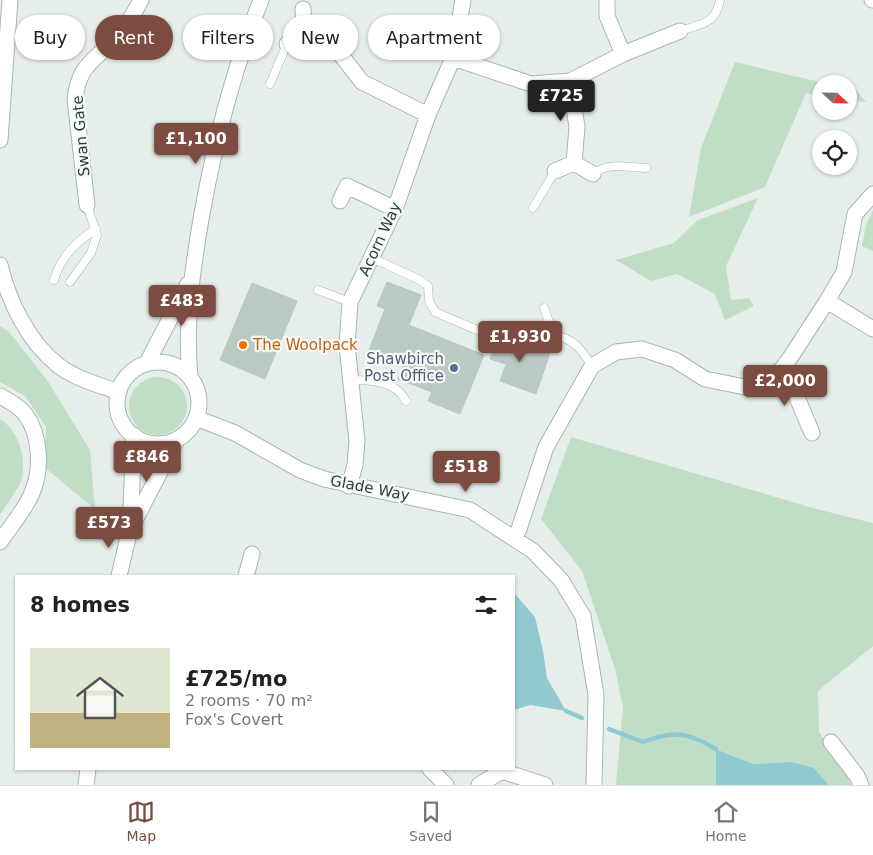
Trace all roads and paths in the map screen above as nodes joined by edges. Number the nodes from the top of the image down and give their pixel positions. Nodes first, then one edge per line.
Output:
1 (10, 0) edge
2 (141, 0) edge
3 (261, 0) edge
4 (463, 0) edge
5 (607, 0) edge
6 (720, 0) edge
7 (461, 15) edge
8 (680, 31) joint
9 (283, 53) edge
10 (623, 54) junction
11 (345, 60) edge
12 (453, 60) edge
13 (460, 60) edge
14 (570, 81) junction
15 (270, 84) dead end
16 (1, 102) edge
17 (428, 115) junction
18 (0, 140) edge
19 (574, 163) junction
20 (646, 168) dead end
21 (555, 171) joint
22 (592, 174) joint
23 (873, 194) edge
24 (340, 201) dead end
25 (87, 205) joint
26 (533, 208) dead end
27 (395, 209) junction
28 (96, 229) junction
29 (372, 258) junction
30 (0, 265) edge
31 (190, 278) junction
32 (54, 280) dead end
33 (70, 282) dead end
34 (318, 290) dead end
35 (5, 301) edge
36 (828, 301) junction
37 (350, 302) junction
38 (544, 308) dead end
39 (873, 329) edge
40 (484, 333) dead end
41 (147, 363) junction
42 (592, 366) junction
43 (781, 370) junction
44 (190, 376) junction
45 (350, 380) junction
46 (119, 392) junction
47 (0, 396) edge
48 (406, 401) dead end
49 (196, 418) junction
50 (812, 433) dead end
51 (134, 436) junction
52 (177, 439) junction
53 (349, 486) junction
54 (130, 529) junction
55 (515, 537) junction
56 (0, 542) edge
57 (252, 554) dead end
58 (119, 575) edge
59 (246, 575) edge
60 (832, 742) dead end
61 (88, 770) edge
62 (431, 770) edge
63 (86, 785) edge
64 (446, 785) edge
65 (478, 785) edge
66 (545, 785) edge
67 (594, 785) edge
68 (861, 785) edge

1 - 16 street
2 - 25 street, Swan Gate
3 - 31 street
4 - 7 street, Acorn Way
5 - 10 street
6 - 8 lane
8 - 10 street
9 - 15 lane
10 - 14 street
11 - 17 street
12 - 17 street, Acorn Way
13 - 14 street
14 - 19 street
16 - 18 street
17 - 27 street, Acorn Way
19 - 21 street
19 - 22 street
20 - 22 lane
21 - 26 lane
23 - 36 street
24 - 27 street
25 - 28 lane
27 - 29 street, Acorn Way
28 - 32 lane
28 - 33 lane
29 - 37 street, Acorn Way
29 - 40 lane
30 - 35 street
31 - 41 street
31 - 44 street
34 - 37 lane
35 - 46 street
36 - 39 street
36 - 43 street
37 - 45 street, Acorn Way
38 - 42 lane
41 - 44 street
41 - 46 street
42 - 43 street
42 - 55 street
43 - 50 street
44 - 49 street
45 - 48 lane
45 - 53 street, Acorn Way
46 - 51 street
47 - 56 street
49 - 52 street
49 - 53 street, Glade Way
51 - 52 street
51 - 54 street
52 - 54 street
53 - 55 street, Glade Way
54 - 58 street
55 - 67 street, Glade Way
57 - 59 street
60 - 68 street
61 - 63 street
62 - 64 street
65 - 66 street

